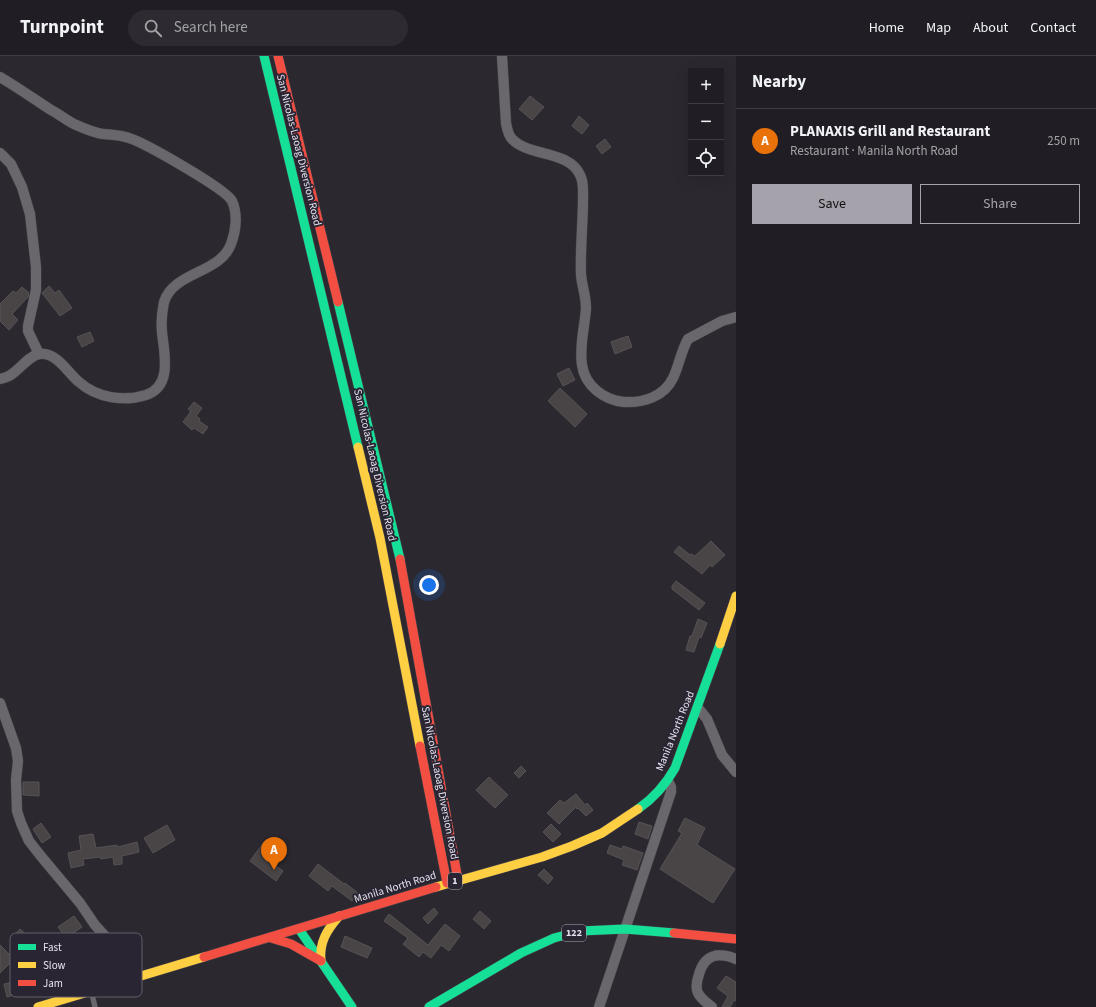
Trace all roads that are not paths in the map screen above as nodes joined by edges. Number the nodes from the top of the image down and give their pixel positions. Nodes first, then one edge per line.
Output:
1 (264, 56) edge
2 (278, 56) edge
3 (502, 56) edge
4 (0, 77) edge
5 (0, 153) edge
6 (736, 317) edge
7 (39, 354) junction
8 (0, 380) edge
9 (736, 596) edge
10 (0, 703) edge
11 (698, 708) junction
12 (736, 772) edge
13 (668, 781) junction
14 (458, 880) junction
15 (447, 883) junction
16 (339, 916) junction
17 (299, 929) junction
18 (625, 929) junction
19 (103, 933) edge
20 (270, 938) junction
21 (736, 939) edge
22 (736, 959) edge
23 (321, 961) junction
24 (142, 976) edge
25 (81, 997) edge
26 (93, 997) edge
27 (38, 1007) edge
28 (95, 1007) edge
29 (352, 1007) edge
30 (429, 1007) edge
31 (599, 1007) edge
32 (712, 1007) edge

1 - 15 main road, San Nicolas-Laoag Diversion Road
2 - 14 main road, San Nicolas-Laoag Diversion Road
3 - 6 street
4 - 7 street
5 - 7 street
7 - 8 street
9 - 11 main road, Manila North Road / 1
10 - 19 street
11 - 12 street
11 - 13 main road, Manila North Road / 1
13 - 14 main road, Manila North Road / 1
13 - 18 street
14 - 15 main road, Manila North Road / 1
15 - 16 main road, Manila North Road / 1
16 - 17 main road, Manila North Road / 1
16 - 23 main road
17 - 20 main road, Manila North Road / 1
17 - 23 main road
18 - 21 main road, 122
18 - 30 main road, 122
18 - 31 street
20 - 23 main road
20 - 24 main road, Manila North Road / 1
22 - 32 street
23 - 29 main road
25 - 27 main road, Manila North Road / 1
26 - 28 lane

